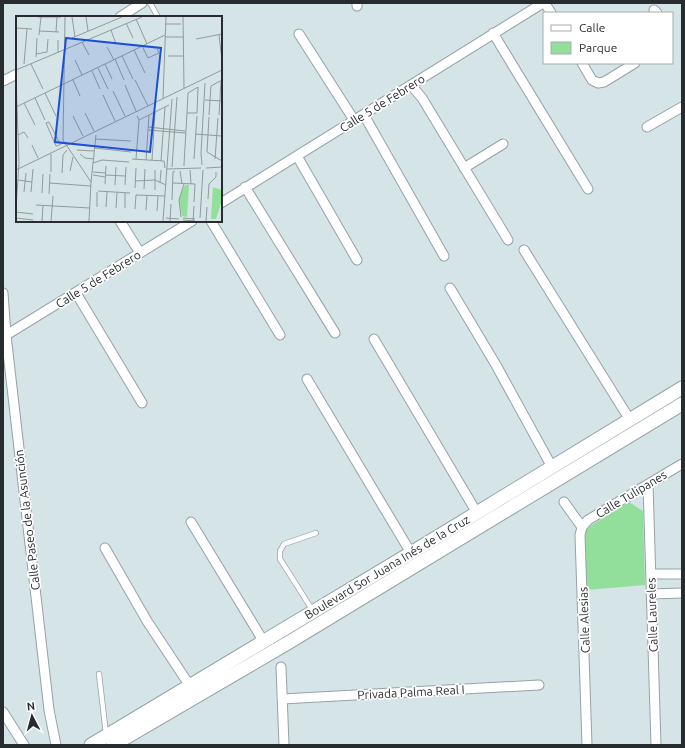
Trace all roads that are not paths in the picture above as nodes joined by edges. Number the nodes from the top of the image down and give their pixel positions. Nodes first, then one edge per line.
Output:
1 (142, 3) edge
2 (150, 3) edge
3 (544, 3) edge
4 (550, 12) edge
5 (122, 16) edge
6 (157, 16) edge
7 (493, 33) junction
8 (299, 34) dead end
9 (583, 64) edge
10 (617, 64) edge
11 (633, 64) edge
12 (621, 72) junction
13 (16, 74) edge
14 (3, 81) edge
15 (412, 85) junction
16 (682, 106) edge
17 (364, 115) junction
18 (354, 120) junction
19 (647, 127) dead end
20 (503, 144) dead end
21 (296, 156) junction
22 (464, 168) junction
23 (245, 187) junction
24 (588, 189) dead end
25 (222, 202) edge
26 (121, 222) edge
27 (190, 222) edge
28 (212, 222) edge
29 (508, 240) dead end
30 (524, 250) dead end
31 (140, 253) junction
32 (444, 256) dead end
33 (357, 260) dead end
34 (450, 288) dead end
35 (3, 293) edge
36 (76, 293) junction
37 (335, 333) dead end
38 (280, 335) dead end
39 (4, 336) edge
40 (374, 339) dead end
41 (307, 379) dead end
42 (682, 388) edge
43 (142, 403) dead end
44 (682, 404) edge
45 (630, 420) junction
46 (682, 464) edge
47 (552, 467) junction
48 (648, 484) junction
49 (564, 502) dead end
50 (477, 513) junction
51 (191, 522) dead end
52 (582, 527) junction
53 (316, 533) dead end
54 (105, 548) dead end
55 (411, 553) junction
56 (651, 574) junction
57 (682, 574) edge
58 (682, 593) edge
59 (652, 594) junction
60 (314, 612) junction
61 (264, 642) junction
62 (281, 667) dead end
63 (99, 674) dead end
64 (539, 685) dead end
65 (190, 686) junction
66 (282, 699) junction
67 (3, 712) edge
68 (110, 740) edge
69 (24, 745) edge
70 (56, 745) edge
71 (92, 745) edge
72 (284, 745) edge
73 (587, 745) edge
74 (656, 745) edge

1 - 5 street
2 - 6 lane
3 - 4 street
3 - 7 street, Calle 5 de Febrero
7 - 15 street, Calle 5 de Febrero
7 - 24 street
8 - 18 street
9 - 12 street
10 - 12 street
11 - 12 street
13 - 14 street
15 - 17 street, Calle 5 de Febrero
15 - 22 street
16 - 19 street
17 - 18 street, Calle 5 de Febrero
17 - 32 street
18 - 21 street, Calle 5 de Febrero
20 - 22 street
21 - 23 street, Calle 5 de Febrero
21 - 33 street
22 - 29 street
23 - 25 street, Calle 5 de Febrero
23 - 37 street
26 - 31 street
27 - 31 street, Calle 5 de Febrero
28 - 38 street
30 - 45 street
31 - 36 street, Calle 5 de Febrero
34 - 47 street
35 - 39 street, Calle Paseo de la Asunción
36 - 39 street, Calle 5 de Febrero
36 - 43 street
39 - 70 street, Calle Paseo de la Asunción
40 - 50 street
41 - 55 street
42 - 45 main road, Boulevard Sor Juana Inés de la Cruz
44 - 68 main road, Boulevard Sor Juana Inés de la Cruz
45 - 47 main road, Boulevard Sor Juana Inés de la Cruz
46 - 48 street, Calle Tulipanes
47 - 50 main road, Boulevard Sor Juana Inés de la Cruz
48 - 52 street, Calle Tulipanes
48 - 56 street, Calle Laureles
49 - 52 street
50 - 55 main road, Boulevard Sor Juana Inés de la Cruz
51 - 61 street
52 - 73 street, Calle Alesias
53 - 60 lane
54 - 65 street
55 - 60 main road, Boulevard Sor Juana Inés de la Cruz
56 - 57 street
56 - 59 street, Calle Laureles
58 - 59 street
59 - 74 street, Calle Laureles
60 - 61 main road, Boulevard Sor Juana Inés de la Cruz
61 - 65 main road, Boulevard Sor Juana Inés de la Cruz
62 - 66 street
63 - 68 lane
64 - 66 street, Privada Palma Real I
65 - 68 main road, Boulevard Sor Juana Inés de la Cruz
66 - 72 street
67 - 69 street
68 - 71 main road, Boulevard Sor Juana Inés de la Cruz

